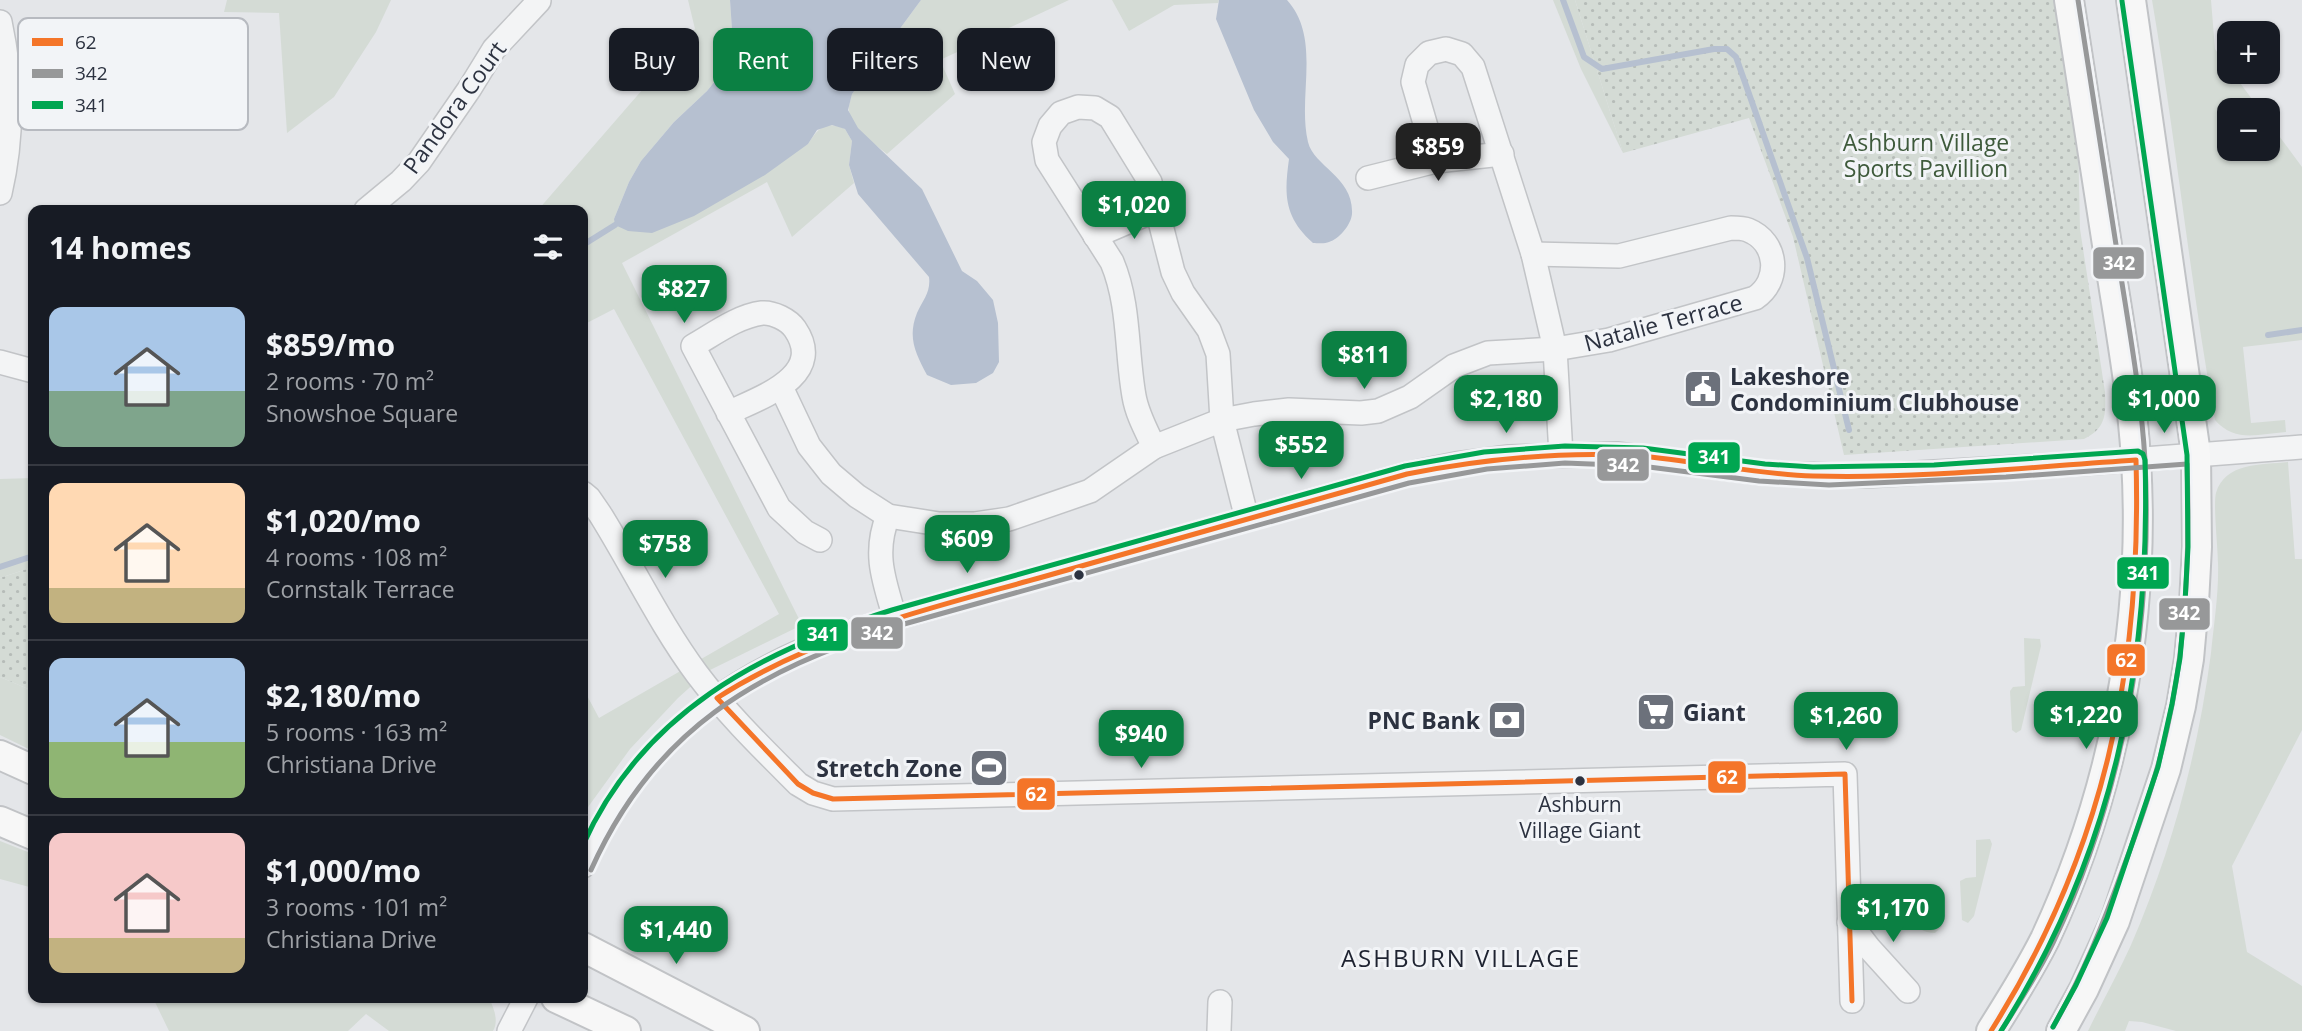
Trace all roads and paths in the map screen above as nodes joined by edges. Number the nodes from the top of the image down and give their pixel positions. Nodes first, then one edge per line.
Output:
1 (2069, 0) edge
2 (2131, 0) edge
3 (539, 1) edge
4 (0, 22) edge
5 (18, 73) edge
6 (8, 74) junction
7 (1502, 154) junction
8 (1436, 161) junction
9 (1368, 178) dead end
10 (0, 193) edge
11 (372, 205) edge
12 (1158, 209) junction
13 (1095, 236) junction
14 (1533, 254) junction
15 (1555, 349) junction
16 (0, 362) edge
17 (28, 369) edge
18 (781, 387) junction
19 (728, 413) junction
20 (1222, 420) junction
21 (1154, 447) junction
22 (2302, 447) edge
23 (2196, 454) junction
24 (1561, 455) junction
25 (2136, 460) junction
26 (588, 497) edge
27 (888, 516) junction
28 (1247, 519) junction
29 (820, 540) dead end
30 (895, 618) junction
31 (717, 698) junction
32 (0, 755) edge
33 (28, 768) edge
34 (0, 821) edge
35 (28, 833) edge
36 (588, 855) edge
37 (1849, 922) junction
38 (588, 950) edge
39 (1908, 991) dead end
40 (1852, 1001) dead end
41 (1220, 1002) dead end
42 (523, 1003) edge
43 (567, 1003) edge
44 (509, 1031) edge
45 (626, 1031) edge
46 (745, 1031) edge
47 (1219, 1031) edge
48 (1991, 1031) edge
49 (2061, 1031) edge

1 - 25 main road
2 - 23 main road
3 - 11 street, Pandora Court
4 - 6 street
5 - 6 street
6 - 10 street
7 - 8 street
7 - 8 street
7 - 14 street
8 - 9 street
12 - 13 street
12 - 13 street
12 - 20 street
13 - 21 street
14 - 15 street
14 - 15 street, Natalie Terrace
15 - 20 street, Natalie Terrace
15 - 24 street
16 - 17 street
18 - 19 street
18 - 19 street
18 - 27 street, Natalie Terrace
19 - 29 street
20 - 21 street, Natalie Terrace
20 - 28 street
21 - 27 street, Natalie Terrace
22 - 23 street
23 - 25 street
23 - 49 main road
24 - 25 street
24 - 28 street
25 - 48 main road
26 - 31 street
27 - 30 street
28 - 30 street
30 - 31 street
31 - 36 street
31 - 37 street
32 - 33 main road
34 - 35 main road
37 - 39 street
37 - 40 street
38 - 46 main road
41 - 47 street
42 - 44 street
43 - 45 main road

